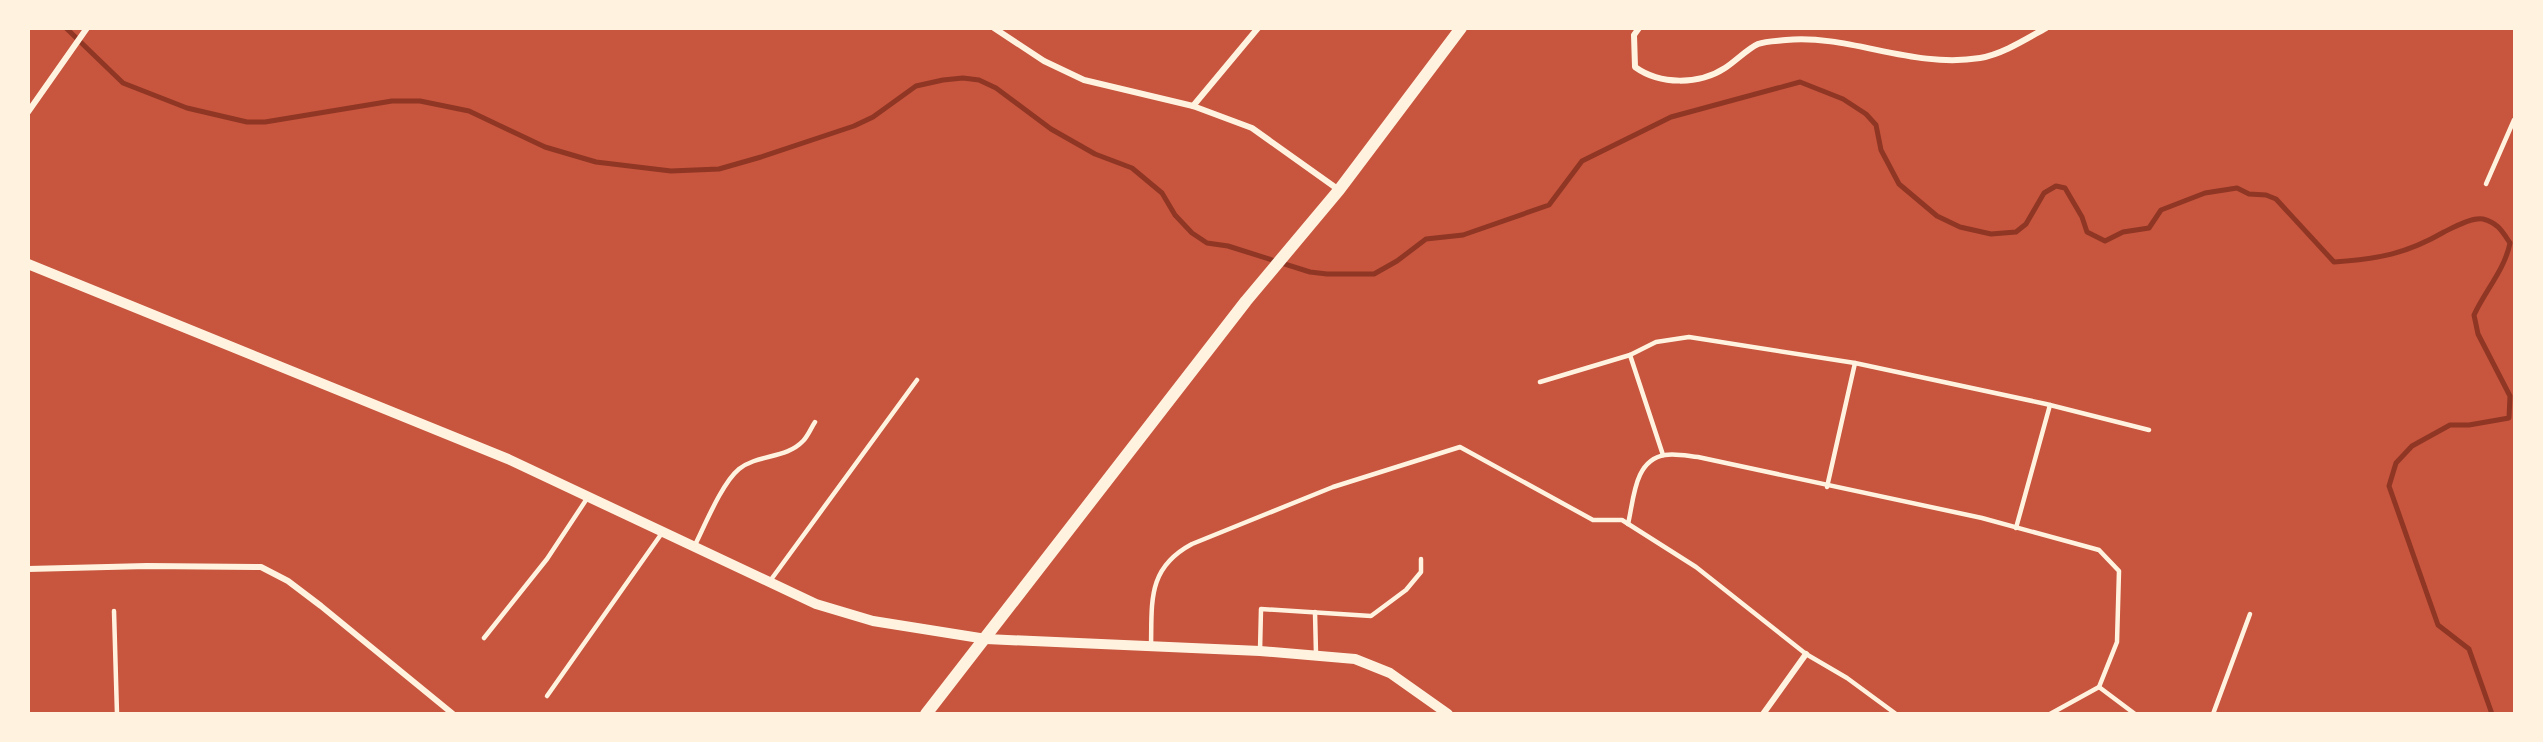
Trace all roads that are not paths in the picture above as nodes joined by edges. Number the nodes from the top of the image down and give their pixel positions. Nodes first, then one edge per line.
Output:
1 (87, 28) edge
2 (994, 28) edge
3 (1258, 28) edge
4 (1461, 28) edge
5 (1639, 28) edge
6 (2046, 28) edge
7 (1193, 106) junction
8 (28, 112) edge
9 (2514, 120) edge
10 (2486, 184) dead end
11 (1339, 190) junction
12 (28, 264) edge
13 (1630, 355) junction
14 (1855, 363) junction
15 (917, 380) dead end
16 (1540, 382) dead end
17 (2049, 405) junction
18 (815, 422) dead end
19 (2150, 430) dead end
20 (1663, 455) junction
21 (1827, 487) junction
22 (588, 497) junction
23 (1628, 524) junction
24 (2016, 528) junction
25 (662, 532) junction
26 (694, 548) junction
27 (1420, 559) dead end
28 (28, 569) edge
29 (769, 583) junction
30 (114, 611) dead end
31 (1315, 612) junction
32 (2250, 614) dead end
33 (484, 638) dead end
34 (986, 639) junction
35 (1151, 647) junction
36 (1260, 651) junction
37 (1316, 654) junction
38 (1806, 654) junction
39 (2098, 687) junction
40 (547, 696) dead end
41 (117, 714) edge
42 (453, 714) edge
43 (926, 714) edge
44 (1448, 714) edge
45 (1762, 714) edge
46 (1896, 714) edge
47 (2050, 714) edge
48 (2135, 714) edge
49 (2213, 714) edge

1 - 8 street
2 - 7 street
3 - 7 street
4 - 11 main road
5 - 6 street
7 - 11 street
9 - 10 lane
11 - 34 main road
12 - 22 street
13 - 14 lane
13 - 16 lane
13 - 20 lane
14 - 17 lane
14 - 21 lane
15 - 29 lane
17 - 19 lane
17 - 24 lane
18 - 26 lane
20 - 21 lane
20 - 23 lane
21 - 24 lane
22 - 25 street
22 - 33 lane
23 - 35 lane
23 - 38 lane
24 - 39 lane
25 - 26 street
25 - 40 lane
26 - 29 street
27 - 31 lane
28 - 42 street
29 - 34 street
30 - 41 lane
31 - 36 lane
31 - 37 lane
32 - 49 lane
34 - 35 street
34 - 43 main road
35 - 36 street
36 - 37 street
37 - 44 street
38 - 45 street
38 - 46 lane
39 - 47 lane
39 - 48 lane

